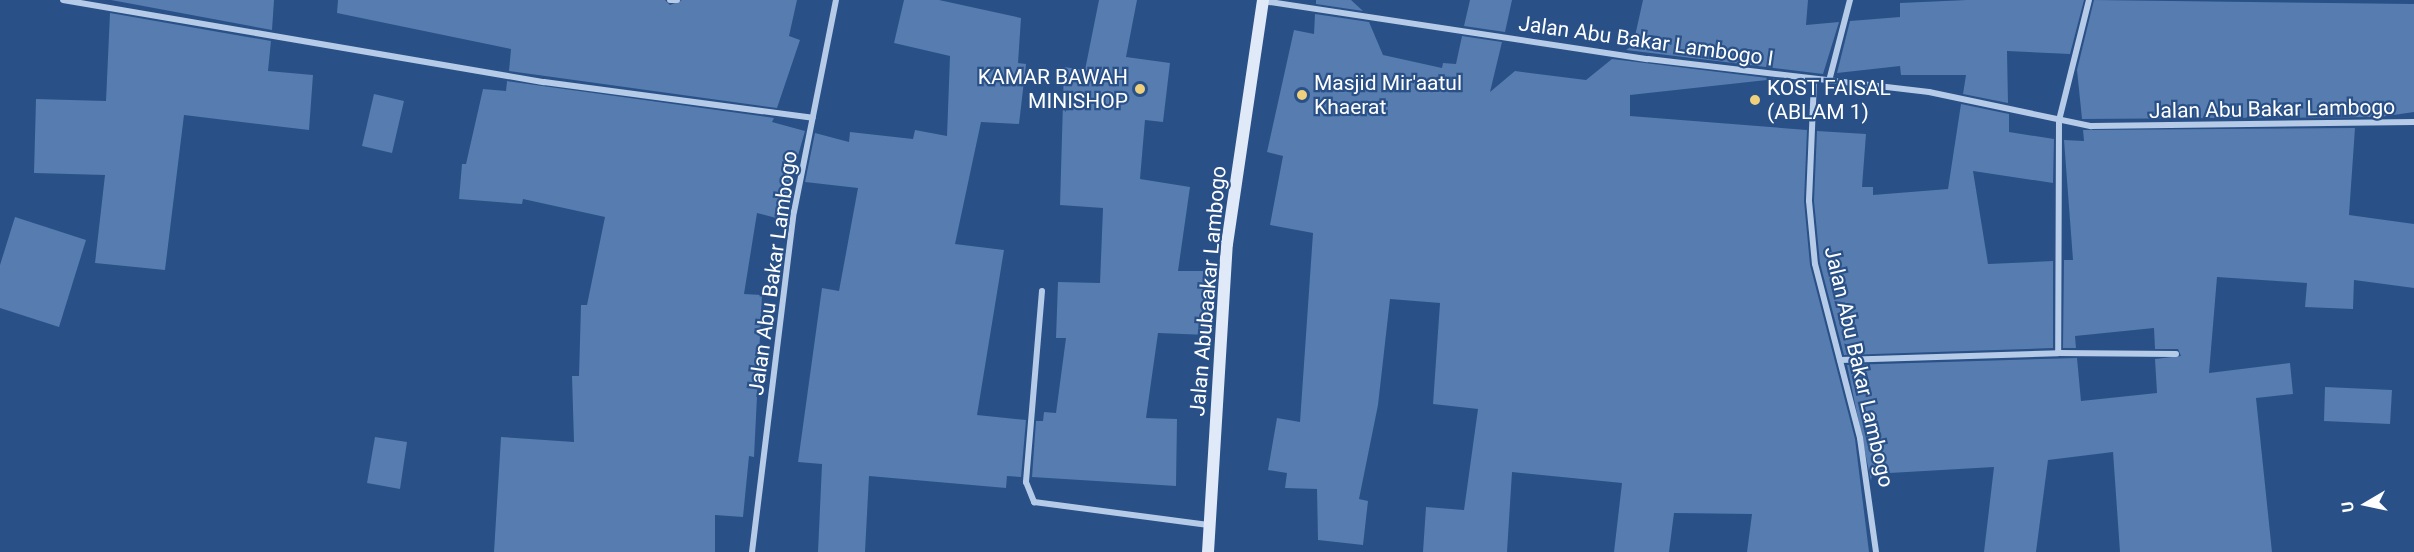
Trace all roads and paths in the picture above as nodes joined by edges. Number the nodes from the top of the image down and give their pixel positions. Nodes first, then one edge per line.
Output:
1 (63, 0) edge
2 (670, 0) edge
3 (677, 0) edge
4 (836, 0) edge
5 (1263, 0) edge
6 (1850, 0) edge
7 (2089, 0) edge
8 (1814, 81) junction
9 (1829, 81) junction
10 (813, 118) junction
11 (2059, 120) junction
12 (2414, 122) edge
13 (1042, 291) dead end
14 (2058, 353) junction
15 (2176, 354) dead end
16 (1840, 360) junction
17 (1208, 525) junction
18 (752, 552) edge
19 (1208, 552) edge
20 (1876, 552) edge

1 - 10 street
2 - 3 street
4 - 10 street, Jalan Abu Bakar Lambogo
5 - 8 street, Jalan Abu Bakar Lambogo I
5 - 17 street, Jalan Abubaakar Lambogo
6 - 9 street
7 - 11 street
8 - 9 street, Jalan Abu Bakar Lambogo I
8 - 16 street, Jalan Abu Bakar Lambogo
9 - 11 street, Jalan Abu Bakar Lambogo I
10 - 18 street, Jalan Abu Bakar Lambogo
11 - 12 street, Jalan Abu Bakar Lambogo
11 - 14 street
13 - 17 street
14 - 15 street
14 - 16 street
16 - 20 street, Jalan Abu Bakar Lambogo
17 - 19 street, Jalan Abubaakar Lambogo

